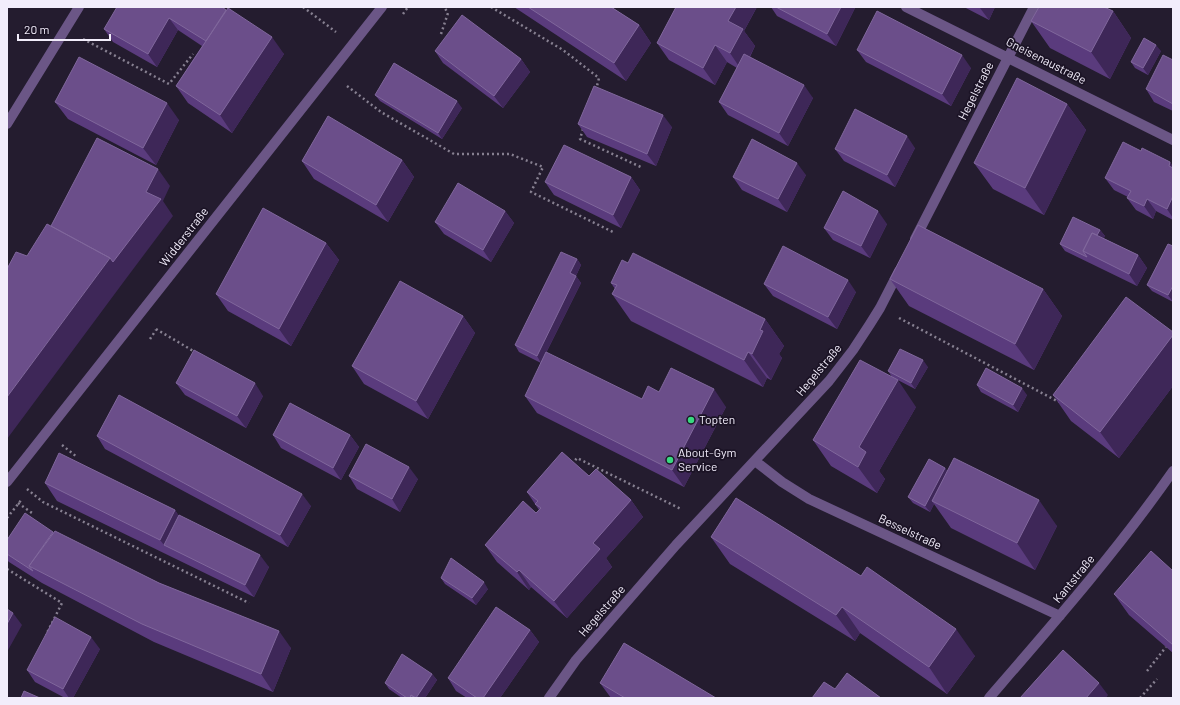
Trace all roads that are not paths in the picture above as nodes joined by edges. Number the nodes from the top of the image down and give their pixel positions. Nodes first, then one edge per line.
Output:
1 (79, 7) edge
2 (382, 7) edge
3 (906, 7) edge
4 (1034, 7) edge
5 (1008, 57) junction
6 (7, 124) edge
7 (1173, 140) edge
8 (912, 245) edge
9 (905, 259) edge
10 (755, 461) junction
11 (1173, 471) edge
12 (9, 480) edge
13 (1060, 616) junction
14 (549, 698) edge
15 (989, 698) edge

1 - 6 street
2 - 12 street, Widderstraße
3 - 5 street, Gneisenaustraße
4 - 5 street, Hegelstraße
5 - 7 street, Gneisenaustraße
5 - 8 street, Hegelstraße
9 - 10 street, Hegelstraße
10 - 13 street, Besselstraße
10 - 14 street, Hegelstraße
11 - 13 street, Kantstraße
13 - 15 street, Kantstraße

